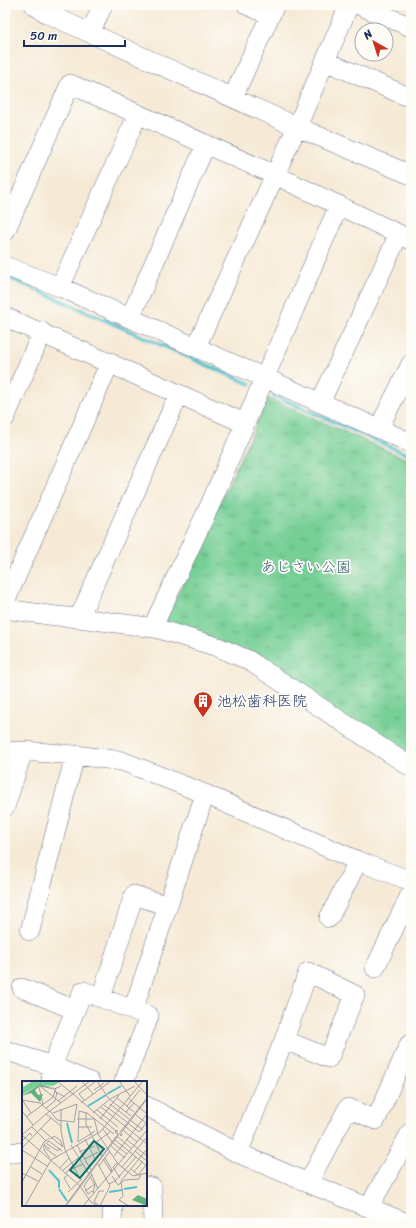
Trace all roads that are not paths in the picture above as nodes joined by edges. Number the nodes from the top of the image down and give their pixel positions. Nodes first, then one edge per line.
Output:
1 (34, 5) edge
2 (103, 5) edge
3 (247, 5) edge
4 (349, 5) edge
5 (359, 5) edge
6 (272, 10) edge
7 (411, 27) edge
8 (90, 33) junction
9 (325, 61) junction
10 (233, 98) junction
11 (411, 98) edge
12 (138, 114) junction
13 (297, 127) junction
14 (206, 144) junction
15 (275, 175) junction
16 (411, 175) edge
17 (339, 205) junction
18 (5, 232) edge
19 (405, 237) edge
20 (5, 266) edge
21 (60, 287) junction
22 (5, 316) edge
23 (130, 318) junction
24 (42, 332) junction
25 (196, 347) junction
26 (110, 362) junction
27 (411, 364) edge
28 (264, 378) junction
29 (179, 394) junction
30 (320, 403) junction
31 (5, 418) edge
32 (244, 423) junction
33 (379, 428) junction
34 (411, 443) edge
35 (5, 602) edge
36 (5, 609) edge
37 (79, 618) junction
38 (155, 628) junction
39 (14, 751) edge
40 (75, 755) junction
41 (411, 767) edge
42 (205, 794) junction
43 (5, 807) edge
44 (358, 861) junction
45 (411, 881) edge
46 (411, 893) edge
47 (168, 906) junction
48 (328, 918) dead end
49 (30, 931) dead end
50 (375, 968) dead end
51 (22, 988) dead end
52 (101, 998) junction
53 (75, 1010) junction
54 (134, 1010) junction
55 (284, 1040) junction
56 (411, 1045) edge
57 (5, 1050) edge
58 (51, 1074) edge
59 (85, 1081) edge
60 (124, 1081) edge
61 (147, 1107) edge
62 (411, 1132) edge
63 (22, 1152) edge
64 (5, 1153) edge
65 (238, 1153) junction
66 (308, 1183) junction
67 (147, 1186) edge
68 (113, 1206) edge
69 (369, 1207) junction
70 (112, 1223) edge
71 (153, 1223) edge
72 (407, 1223) edge

1 - 8 street
2 - 8 street
3 - 6 street
4 - 9 street
5 - 7 street
6 - 10 street
8 - 10 street
9 - 11 street
9 - 13 street
10 - 13 street
12 - 14 street
12 - 18 street
12 - 21 street
13 - 15 street
13 - 16 street
14 - 15 street
14 - 23 street
15 - 17 street
15 - 25 street
17 - 19 street
17 - 28 street
19 - 30 street
20 - 21 street
21 - 23 street
22 - 24 street
23 - 25 street
24 - 26 street
24 - 31 street
25 - 28 street
26 - 29 street
26 - 35 street
27 - 33 street
28 - 30 street
28 - 32 street
29 - 32 street
29 - 37 street
30 - 33 street
32 - 38 street
33 - 34 street
36 - 37 street
37 - 38 street
38 - 41 street
39 - 40 street
39 - 43 street
40 - 42 street
40 - 49 street
42 - 44 street
42 - 47 street
44 - 45 street
44 - 48 street
46 - 50 street
47 - 52 street
47 - 54 street
51 - 53 street
52 - 53 street
52 - 54 street
53 - 58 street
54 - 60 street
55 - 55 street
55 - 65 street
56 - 66 street
57 - 58 street
58 - 59 street
61 - 65 street
62 - 69 street
63 - 64 street
65 - 66 street
66 - 69 street
67 - 71 street
68 - 70 street
69 - 72 street

